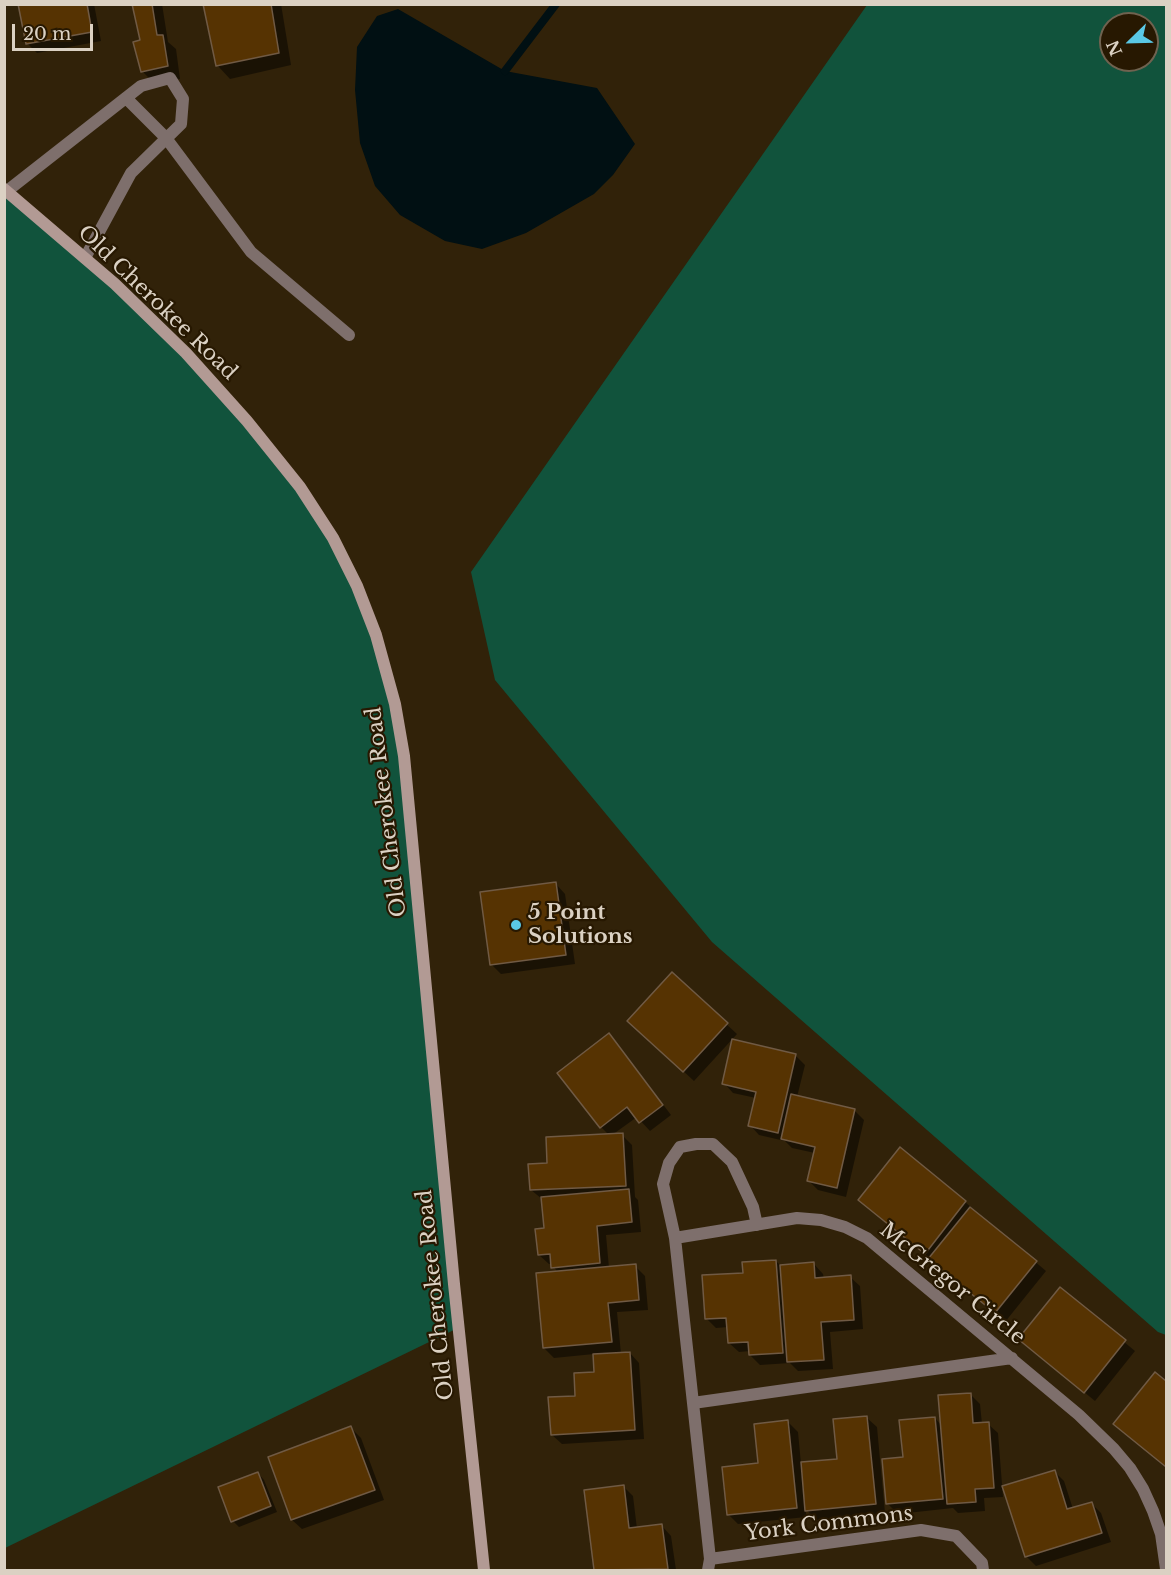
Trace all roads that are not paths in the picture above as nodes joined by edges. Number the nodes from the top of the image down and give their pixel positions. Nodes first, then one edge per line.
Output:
1 (126, 98) junction
2 (166, 138) junction
3 (6, 190) edge
4 (85, 258) junction
5 (349, 335) dead end
6 (757, 1225) junction
7 (675, 1238) junction
8 (1012, 1358) junction
9 (693, 1403) junction
10 (709, 1565) edge
11 (1167, 1569) edge
12 (484, 1570) edge
13 (983, 1570) edge

1 - 2 street
1 - 2 street
1 - 3 street
2 - 4 street
2 - 5 street
3 - 4 street, Old Cherokee Road
4 - 12 street, Old Cherokee Road
6 - 7 street, McGregor Circle
6 - 7 street
6 - 8 street, McGregor Circle
7 - 9 street
8 - 9 street
8 - 11 street, McGregor Circle
9 - 10 street
10 - 13 street, York Commons

